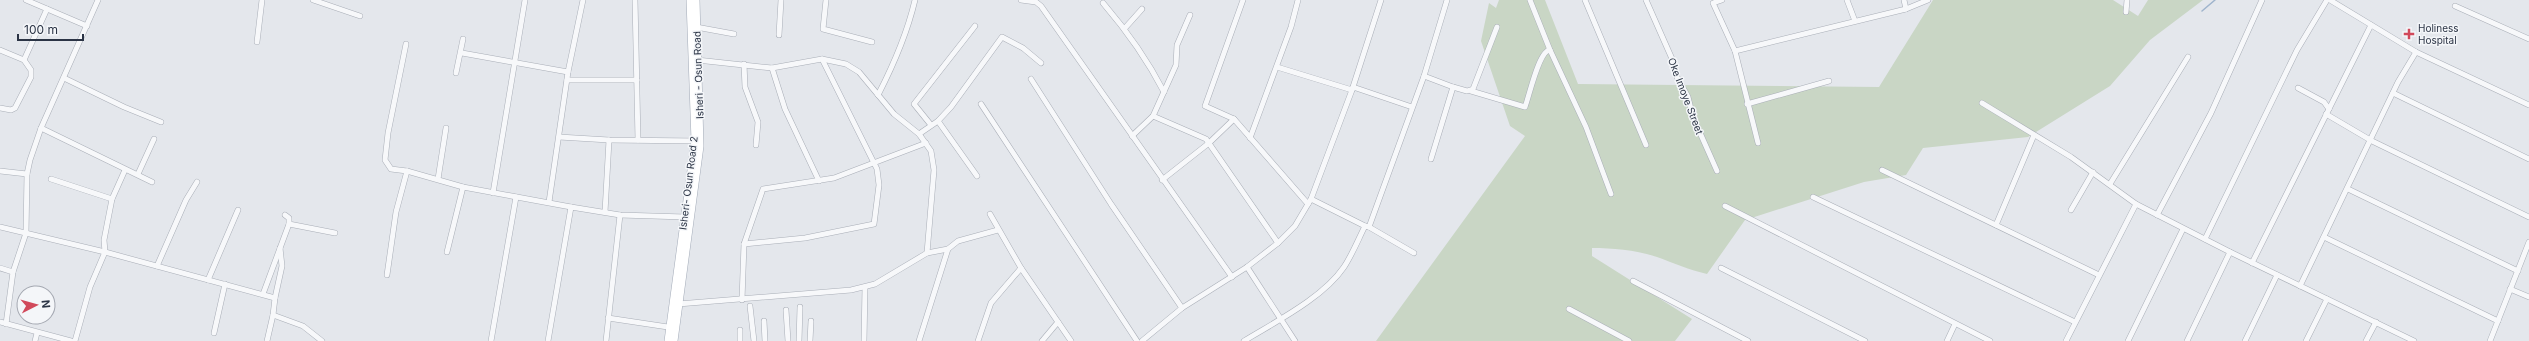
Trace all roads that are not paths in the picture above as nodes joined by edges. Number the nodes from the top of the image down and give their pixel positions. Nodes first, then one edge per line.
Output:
1 (26, 0) edge
2 (98, 0) edge
3 (262, 0) edge
4 (313, 0) edge
5 (525, 0) edge
6 (583, 0) edge
7 (635, 0) edge
8 (690, 0) edge
9 (696, 0) edge
10 (781, 0) edge
11 (826, 0) edge
12 (915, 0) edge
13 (1021, 0) edge
14 (1243, 0) edge
15 (1298, 0) edge
16 (1381, 0) edge
17 (1447, 0) edge
18 (1530, 0) edge
19 (1585, 0) edge
20 (1646, 0) edge
21 (1722, 0) edge
22 (1847, 0) edge
23 (1904, 0) edge
24 (1928, 0) edge
25 (2127, 0) edge
26 (2262, 0) edge
27 (2327, 0) edge
28 (2330, 0) edge
29 (1713, 1) edge
30 (1103, 3) dead end
31 (2455, 6) dead end
32 (47, 9) junction
33 (1142, 9) dead end
34 (1906, 9) junction
35 (2126, 12) dead end
36 (1190, 15) dead end
37 (360, 16) dead end
38 (1855, 21) junction
39 (2371, 25) junction
40 (87, 26) junction
41 (974, 26) dead end
42 (696, 27) junction
43 (1497, 27) dead end
44 (1125, 28) junction
45 (734, 34) dead end
46 (779, 35) dead end
47 (464, 39) dead end
48 (2529, 39) edge
49 (257, 42) dead end
50 (872, 42) dead end
51 (406, 44) dead end
52 (0, 50) edge
53 (1550, 50) junction
54 (1735, 51) junction
55 (2416, 52) junction
56 (462, 53) junction
57 (2188, 57) dead end
58 (822, 59) junction
59 (24, 60) junction
60 (697, 60) junction
61 (515, 63) junction
62 (1041, 63) dead end
63 (744, 64) junction
64 (1277, 67) junction
65 (772, 68) junction
66 (568, 72) junction
67 (456, 73) dead end
68 (1424, 76) junction
69 (64, 78) junction
70 (1032, 79) dead end
71 (567, 80) junction
72 (637, 80) junction
73 (1829, 81) dead end
74 (1453, 87) junction
75 (1353, 88) junction
76 (2298, 88) dead end
77 (1471, 91) junction
78 (1164, 92) junction
79 (2393, 93) junction
80 (878, 95) junction
81 (1982, 103) dead end
82 (981, 104) dead end
83 (1747, 104) junction
84 (2529, 105) edge
85 (1412, 107) junction
86 (0, 108) edge
87 (2329, 109) junction
88 (2326, 114) junction
89 (1153, 116) junction
90 (1234, 119) junction
91 (938, 121) junction
92 (161, 122) dead end
93 (931, 125) junction
94 (41, 128) junction
95 (446, 128) dead end
96 (919, 134) junction
97 (2034, 135) junction
98 (1132, 136) junction
99 (559, 137) junction
100 (1250, 138) junction
101 (154, 139) dead end
102 (609, 140) junction
103 (638, 140) junction
104 (697, 141) junction
105 (2372, 141) junction
106 (926, 143) junction
107 (1209, 143) junction
108 (1758, 143) dead end
109 (756, 145) dead end
110 (1646, 145) dead end
111 (1432, 159) dead end
112 (2529, 159) edge
113 (874, 163) junction
114 (125, 170) junction
115 (1882, 170) dead end
116 (0, 171) edge
117 (408, 171) junction
118 (1717, 171) dead end
119 (2093, 172) junction
120 (27, 174) junction
121 (138, 174) junction
122 (977, 176) dead end
123 (51, 179) dead end
124 (438, 179) junction
125 (1162, 180) junction
126 (819, 181) junction
127 (152, 182) dead end
128 (197, 182) dead end
129 (2110, 184) junction
130 (463, 187) junction
131 (2348, 188) junction
132 (493, 193) junction
133 (1611, 194) dead end
134 (516, 197) junction
135 (1813, 197) dead end
136 (112, 199) junction
137 (1310, 201) junction
138 (549, 202) junction
139 (2136, 204) junction
140 (1725, 206) dead end
141 (571, 207) junction
142 (238, 210) dead end
143 (2071, 210) dead end
144 (605, 212) junction
145 (990, 214) dead end
146 (285, 215) dead end
147 (620, 215) junction
148 (2157, 215) junction
149 (685, 217) junction
150 (2529, 217) edge
151 (289, 224) junction
152 (1996, 225) junction
153 (0, 226) edge
154 (1367, 227) junction
155 (2183, 229) junction
156 (998, 230) junction
157 (26, 233) junction
158 (335, 233) dead end
159 (2324, 237) junction
160 (2205, 239) junction
161 (2529, 242) edge
162 (1278, 243) junction
163 (744, 244) junction
164 (280, 245) junction
165 (948, 249) junction
166 (105, 252) junction
167 (447, 252) dead end
168 (2230, 252) junction
169 (927, 253) junction
170 (1414, 253) dead end
171 (2252, 263) junction
172 (157, 266) junction
173 (1247, 267) junction
174 (0, 268) edge
175 (1021, 268) junction
176 (1721, 268) dead end
177 (2518, 271) junction
178 (13, 272) junction
179 (387, 275) dead end
180 (2099, 275) junction
181 (2277, 275) junction
182 (1232, 277) junction
183 (208, 280) junction
184 (1634, 281) dead end
185 (225, 284) junction
186 (2300, 286) junction
187 (865, 287) junction
188 (2510, 289) junction
189 (263, 294) junction
190 (2529, 297) edge
191 (275, 298) junction
192 (2327, 299) junction
193 (742, 300) junction
194 (678, 304) junction
195 (750, 306) dead end
196 (800, 307) dead end
197 (1182, 308) junction
198 (1569, 309) dead end
199 (786, 310) dead end
200 (273, 315) junction
201 (608, 318) junction
202 (1280, 319) junction
203 (764, 321) dead end
204 (811, 321) dead end
205 (2498, 321) junction
206 (0, 322) edge
207 (1058, 322) junction
208 (2075, 322) junction
209 (2376, 322) junction
210 (6, 324) junction
211 (1955, 324) junction
212 (668, 327) junction
213 (740, 330) dead end
214 (38, 333) junction
215 (214, 333) dead end
216 (35, 341) edge
217 (71, 341) edge
218 (75, 341) edge
219 (267, 341) edge
220 (322, 341) edge
221 (491, 341) edge
222 (548, 341) edge
223 (606, 341) edge
224 (668, 341) edge
225 (674, 341) edge
226 (740, 341) edge
227 (754, 341) edge
228 (765, 341) edge
229 (788, 341) edge
230 (799, 341) edge
231 (810, 341) edge
232 (864, 341) edge
233 (919, 341) edge
234 (978, 341) edge
235 (1042, 341) edge
236 (1071, 341) edge
237 (1137, 341) edge
238 (1142, 341) edge
239 (1244, 341) edge
240 (1295, 341) edge
241 (1629, 341) edge
242 (1748, 341) edge
243 (1865, 341) edge
244 (1947, 341) edge
245 (1990, 341) edge
246 (2066, 341) edge
247 (2128, 341) edge
248 (2187, 341) edge
249 (2245, 341) edge
250 (2306, 341) edge
251 (2366, 341) edge
252 (2414, 341) edge
253 (2490, 341) edge

1 - 32 street
2 - 40 street
3 - 49 street
4 - 37 street
5 - 61 street
6 - 66 street
7 - 72 street
8 - 104 main road, Isheri- Osun Road 2
9 - 42 main road, Isheri - Osun Road
10 - 46 street
11 - 50 street
12 - 80 street
13 - 98 street
14 - 90 street
15 - 64 street
16 - 75 street
17 - 68 street
18 - 53 street
19 - 110 street
20 - 118 street, Oke Imoye Street
21 - 29 street
22 - 38 street
23 - 34 street
24 - 34 street
25 - 35 street
26 - 148 street
27 - 160 street
28 - 39 street
29 - 54 street
30 - 44 street
31 - 48 street
32 - 40 street
32 - 59 street
33 - 44 street
34 - 38 street
36 - 78 street
38 - 54 street
39 - 55 street
39 - 87 street
40 - 69 street
41 - 93 street
42 - 45 street
42 - 60 main road, Isheri - Osun Road
43 - 77 street
44 - 78 street
47 - 56 street
51 - 117 street
52 - 59 street
53 - 77 street
53 - 133 street
54 - 83 street
55 - 79 street
55 - 84 street
56 - 61 street
56 - 67 street
57 - 129 street
58 - 65 street
58 - 80 street
58 - 113 street
59 - 86 street
60 - 63 street
60 - 104 main road, Isheri - Osun Road
61 - 66 street
61 - 132 street
62 - 91 street
63 - 65 street
63 - 109 street
64 - 75 street
64 - 100 street
65 - 126 street
66 - 71 street
68 - 74 street
68 - 85 street
69 - 92 street
69 - 94 street
70 - 197 street
71 - 72 street
71 - 99 street
72 - 103 street
73 - 83 street
74 - 77 street
74 - 111 street
75 - 85 street
75 - 137 street
76 - 87 street
78 - 89 street
79 - 105 street
79 - 112 street
80 - 96 street
81 - 97 street
82 - 237 street
83 - 108 street
85 - 154 street
87 - 88 street
88 - 105 street
88 - 171 street
89 - 98 street
89 - 107 street
90 - 100 street
90 - 107 street
91 - 93 street
91 - 122 street
93 - 96 street
94 - 114 street
94 - 120 street
95 - 124 street
96 - 106 street
97 - 119 street
97 - 152 street
98 - 125 street
99 - 102 street
99 - 138 street
100 - 137 street
101 - 121 street
102 - 103 street
102 - 144 street
103 - 104 street
104 - 149 main road, Isheri- Osun Road 2
104 - 194 main road, Isheri - Osun Road
105 - 131 street
105 - 150 street
106 - 113 street
106 - 169 street
107 - 125 street
107 - 162 street
113 - 126 street
113 - 163 street
114 - 121 street
114 - 136 street
115 - 152 street
116 - 120 street
117 - 124 street
117 - 179 street
119 - 129 street
119 - 143 street
120 - 157 street
121 - 127 street
123 - 136 street
124 - 130 street
125 - 182 street
126 - 163 street
128 - 172 street
129 - 139 street
130 - 132 street
130 - 167 street
131 - 159 street
131 - 177 street
132 - 134 street
134 - 138 street
134 - 221 street
135 - 208 street
136 - 166 street
137 - 154 street
137 - 162 street
138 - 141 street
139 - 148 street
139 - 180 street
140 - 211 street
141 - 144 street
141 - 222 street
142 - 183 street
144 - 147 street
145 - 156 street
146 - 151 street
147 - 149 street
147 - 201 street
148 - 155 street
149 - 212 main road, Isheri- Osun Road 2
151 - 158 street
151 - 164 street
152 - 180 street
153 - 157 street
154 - 170 street
154 - 202 street
155 - 160 street
155 - 247 street
156 - 165 street
156 - 175 street
157 - 166 street
157 - 178 street
159 - 186 street
159 - 205 street
160 - 168 street
161 - 177 street
162 - 173 street
163 - 193 street
164 - 189 street
164 - 191 street
165 - 169 street
165 - 233 street
166 - 172 street
166 - 218 street
168 - 171 street
168 - 248 street
169 - 187 street
171 - 181 street
172 - 183 street
173 - 182 street
173 - 202 street
174 - 178 street
175 - 207 street
175 - 234 street
176 - 243 street
177 - 188 street
178 - 210 street
180 - 208 street
181 - 186 street
181 - 249 street
182 - 197 street
183 - 185 street
184 - 242 street
185 - 189 street
185 - 215 street
186 - 192 street
187 - 193 street
187 - 232 street
188 - 190 street
188 - 205 street
189 - 191 street
191 - 200 street
192 - 209 street
192 - 250 street
193 - 194 street
194 - 225 main road, Isheri - Osun Road
195 - 227 street
196 - 230 street
197 - 238 street
198 - 241 street
199 - 229 street
200 - 219 street
200 - 220 street
201 - 212 street
201 - 223 street
202 - 239 street
202 - 240 street
203 - 228 street
204 - 231 street
205 - 253 street
206 - 210 street
207 - 235 street
207 - 236 street
208 - 246 street
209 - 251 street
209 - 252 street
210 - 214 street
211 - 244 street
211 - 245 street
212 - 224 main road, Isheri- Osun Road 2
213 - 226 street
214 - 216 street
214 - 217 street

